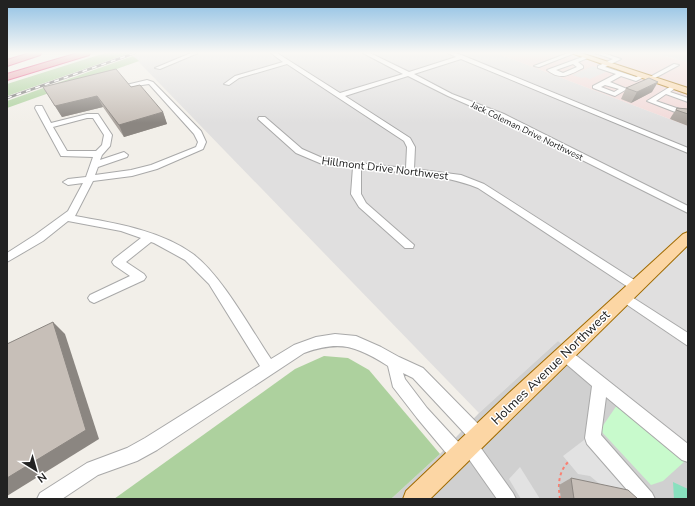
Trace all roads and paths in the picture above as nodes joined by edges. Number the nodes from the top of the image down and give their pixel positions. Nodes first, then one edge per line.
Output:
1 (238, 77) edge
2 (312, 77) edge
3 (402, 77) edge
4 (415, 77) edge
5 (509, 77) edge
6 (615, 77) edge
7 (629, 77) edge
8 (646, 77) edge
9 (653, 77) edge
10 (650, 78) junction
11 (604, 82) dead end
12 (227, 84) dead end
13 (129, 85) edge
14 (642, 86) edge
15 (675, 86) junction
16 (633, 90) edge
17 (688, 91) edge
18 (653, 92) edge
19 (664, 93) junction
20 (342, 96) junction
21 (619, 97) dead end
22 (686, 99) edge
23 (668, 107) junction
24 (39, 108) dead end
25 (688, 114) edge
26 (262, 118) dead end
27 (50, 126) junction
28 (688, 151) edge
29 (98, 154) junction
30 (124, 155) dead end
31 (152, 157) dead end
32 (94, 165) junction
33 (159, 165) junction
34 (357, 165) junction
35 (410, 171) junction
36 (165, 172) dead end
37 (90, 180) junction
38 (68, 182) dead end
39 (688, 210) edge
40 (67, 218) junction
41 (688, 236) edge
42 (150, 237) junction
43 (409, 245) dead end
44 (7, 258) edge
45 (630, 291) junction
46 (94, 298) dead end
47 (688, 340) edge
48 (563, 353) junction
49 (394, 362) junction
50 (269, 368) junction
51 (600, 383) junction
52 (468, 445) junction
53 (688, 454) edge
54 (568, 462) dead end
55 (46, 499) edge
56 (414, 499) edge
57 (507, 499) edge
58 (560, 499) edge
59 (646, 499) edge

1 - 12 street
2 - 20 street
3 - 20 street
4 - 39 street, Jack Coleman Drive Northwest
5 - 28 street
6 - 11 street
7 - 10 street
8 - 10 main road
9 - 10 street
10 - 14 street
10 - 15 main road
13 - 33 street
15 - 17 main road
15 - 19 street
16 - 21 street
18 - 19 street
19 - 22 street
19 - 23 street
20 - 35 street
22 - 23 street
23 - 25 street
24 - 27 street
26 - 34 street, Hillmont Drive Northwest
27 - 29 street
27 - 29 street
29 - 32 street
30 - 32 street
31 - 33 street
32 - 37 street
33 - 36 street
33 - 37 street
34 - 35 street, Hillmont Drive Northwest
34 - 43 street
35 - 45 street, Hillmont Drive Northwest
37 - 38 street
37 - 40 street
40 - 42 street
40 - 44 street
41 - 45 main road, Holmes Avenue Northwest
42 - 46 street
42 - 50 street
45 - 47 street, Hillmont Drive Northwest
45 - 48 main road, Holmes Avenue Northwest
48 - 51 street
48 - 52 main road, Holmes Avenue Northwest
49 - 50 street
49 - 52 street
49 - 52 street
50 - 55 street
51 - 53 street
51 - 59 street
52 - 56 main road, Holmes Avenue Northwest
52 - 57 street
54 - 58 path

